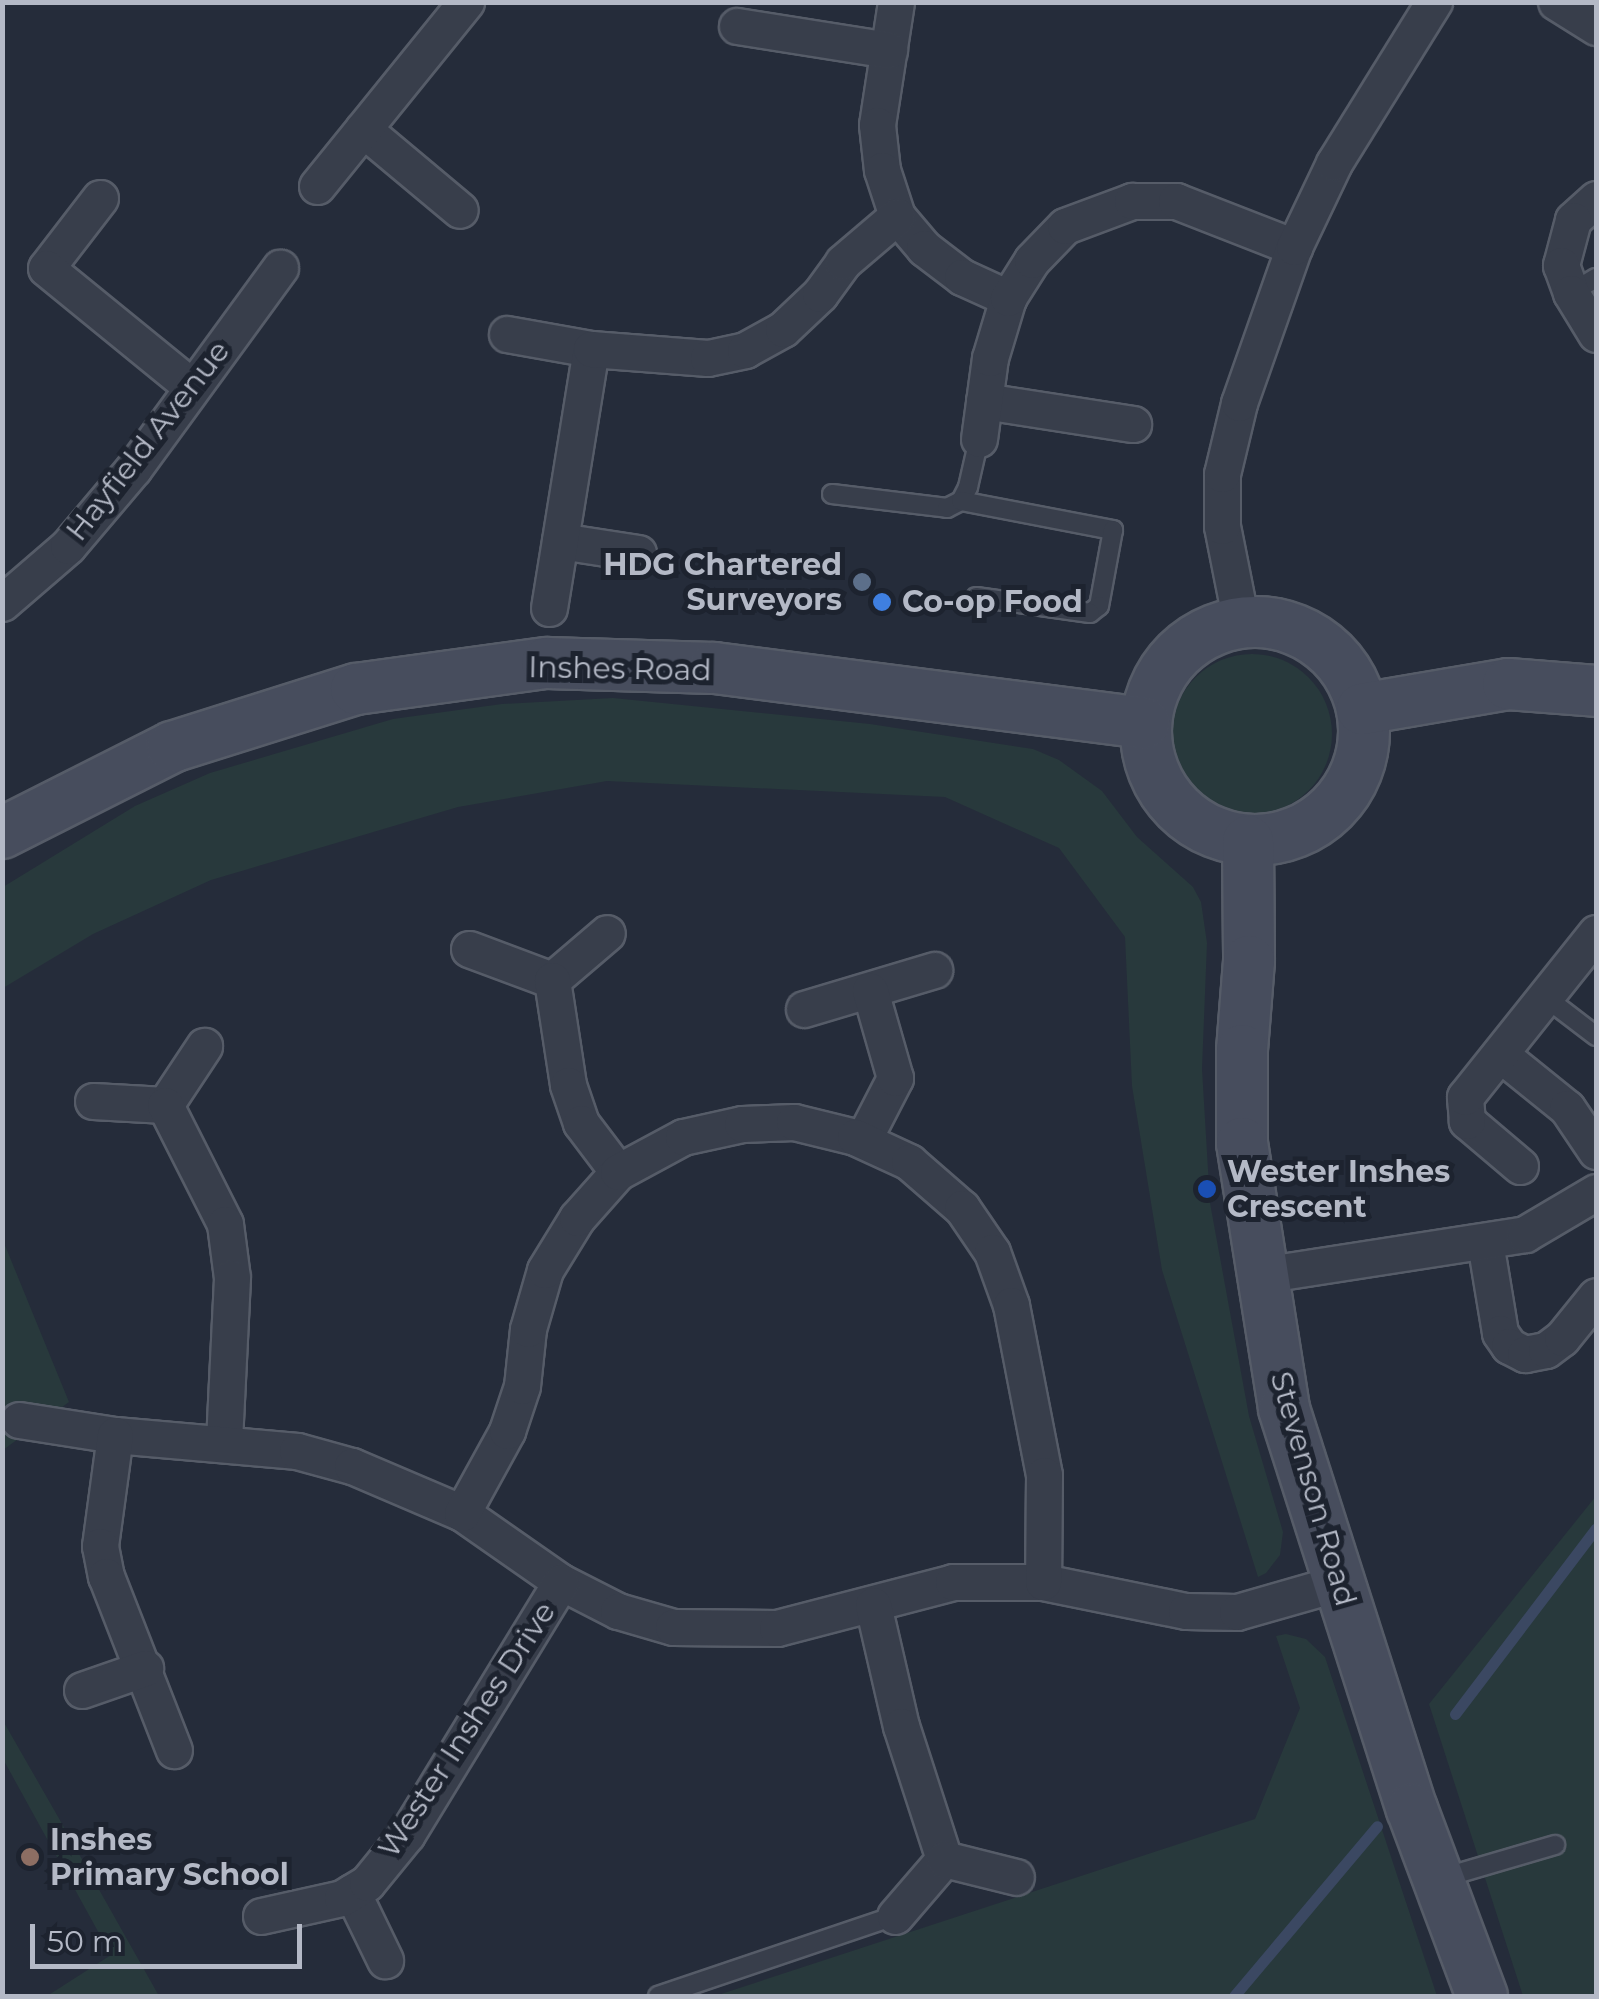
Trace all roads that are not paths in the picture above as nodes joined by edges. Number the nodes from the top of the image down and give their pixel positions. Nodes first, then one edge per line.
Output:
1 (466, 2) edge
2 (896, 2) edge
3 (1434, 2) edge
4 (1556, 2) edge
5 (737, 26) dead end
6 (1596, 27) edge
7 (889, 50) junction
8 (363, 129) junction
9 (317, 186) dead end
10 (100, 198) dead end
11 (1596, 199) edge
12 (460, 210) dead end
13 (897, 216) junction
14 (1294, 247) junction
15 (280, 268) dead end
16 (1584, 285) edge
17 (1008, 298) junction
18 (508, 334) dead end
19 (1596, 334) edge
20 (591, 348) junction
21 (192, 387) junction
22 (984, 401) junction
23 (1133, 424) dead end
24 (979, 439) joint
25 (832, 494) dead end
26 (961, 501) junction
27 (560, 541) junction
28 (638, 553) dead end
29 (976, 597) dead end
30 (2, 604) edge
31 (549, 608) dead end
32 (1241, 622) junction
33 (1596, 690) edge
34 (1362, 709) junction
35 (1145, 723) junction
36 (2, 833) edge
37 (1248, 842) junction
38 (607, 933) dead end
39 (1596, 934) edge
40 (469, 949) dead end
41 (934, 970) dead end
42 (552, 980) junction
43 (870, 991) junction
44 (1545, 998) junction
45 (804, 1009) dead end
46 (1596, 1036) edge
47 (204, 1046) dead end
48 (1500, 1054) junction
49 (93, 1100) dead end
50 (165, 1106) junction
51 (863, 1140) junction
52 (1596, 1151) edge
53 (1520, 1166) dead end
54 (618, 1172) junction
55 (1596, 1192) edge
56 (1485, 1242) junction
57 (1261, 1275) junction
58 (1596, 1296) edge
59 (20, 1420) dead end
60 (114, 1435) junction
61 (224, 1442) junction
62 (462, 1514) junction
63 (561, 1582) junction
64 (1043, 1582) junction
65 (1338, 1582) junction
66 (873, 1605) junction
67 (145, 1668) junction
68 (82, 1690) dead end
69 (174, 1750) dead end
70 (1555, 1846) dead end
71 (944, 1859) junction
72 (1016, 1877) dead end
73 (1437, 1879) junction
74 (352, 1892) junction
75 (260, 1916) dead end
76 (895, 1916) joint
77 (385, 1960) dead end
78 (658, 1996) edge
79 (1482, 1996) edge

1 - 8 street
2 - 7 street
3 - 14 street
4 - 6 street
5 - 7 street
7 - 13 street
8 - 9 street
8 - 12 street
10 - 21 street
11 - 16 street
13 - 17 street
13 - 20 street
14 - 17 street
14 - 32 street
15 - 21 street, Hayfield Avenue
16 - 19 street
17 - 22 street
18 - 20 street
20 - 27 street
21 - 30 street, Hayfield Avenue
22 - 23 street
22 - 24 street
24 - 26 lane
25 - 26 lane
26 - 29 lane
27 - 28 street
27 - 31 street
32 - 34 street
32 - 35 street
33 - 34 street
34 - 37 street
35 - 36 street, Inshes Road
35 - 37 street
37 - 57 street, Stevenson Road
38 - 42 street
39 - 44 street
40 - 42 street
41 - 43 street
42 - 54 street
43 - 45 street
43 - 51 street
44 - 46 lane
44 - 48 street
47 - 50 street
48 - 52 street
48 - 53 street
49 - 50 street
50 - 61 street
51 - 54 street
51 - 64 street
54 - 62 street
55 - 56 street
56 - 57 street
56 - 58 street
57 - 65 street, Stevenson Road
59 - 60 street, Wester Inshes Drive
60 - 61 street, Wester Inshes Drive
60 - 67 street
61 - 62 street, Wester Inshes Drive
62 - 63 street, Wester Inshes Drive
63 - 66 street, Wester Inshes Drive
63 - 74 street, Wester Inshes Drive
64 - 65 street, Wester Inshes Drive
64 - 66 street, Wester Inshes Drive
65 - 73 street, Stevenson Road
66 - 71 street
67 - 68 street
67 - 69 street
70 - 73 lane
71 - 72 street
71 - 76 street
73 - 79 street, Stevenson Road
74 - 75 street, Wester Inshes Drive
74 - 77 street
76 - 78 lane

